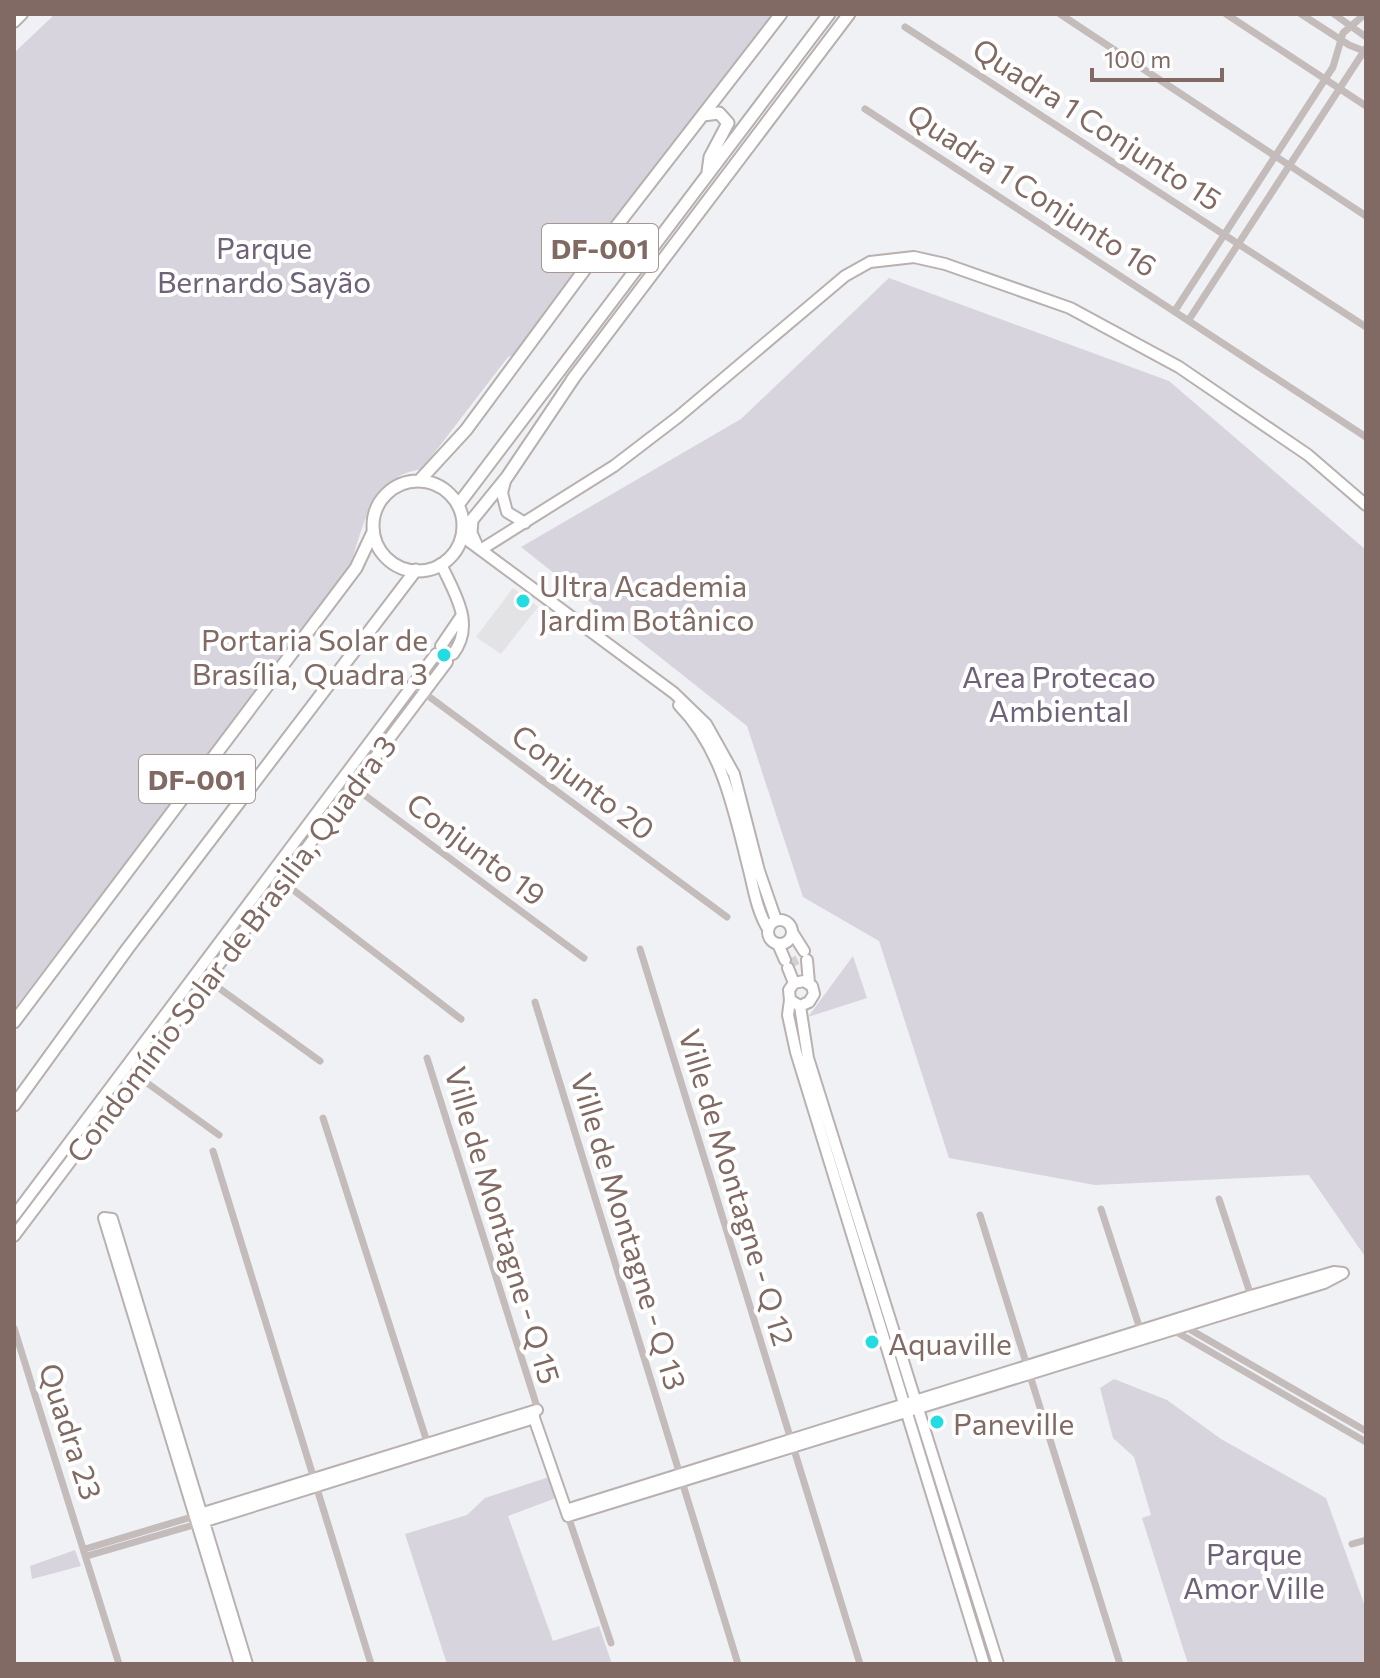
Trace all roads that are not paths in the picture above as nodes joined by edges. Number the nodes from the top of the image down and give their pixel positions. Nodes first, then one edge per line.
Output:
1 (22, 14) edge
2 (781, 14) edge
3 (829, 14) edge
4 (849, 14) edge
5 (1060, 14) edge
6 (1226, 14) edge
7 (1301, 14) edge
8 (1334, 14) edge
9 (1365, 14) edge
10 (14, 22) edge
11 (1350, 25) junction
12 (905, 27) dead end
13 (1366, 37) edge
14 (1341, 40) junction
15 (1365, 50) edge
16 (1325, 80) junction
17 (1339, 89) junction
18 (1366, 106) edge
19 (865, 109) dead end
20 (703, 115) junction
21 (1273, 155) junction
22 (1290, 166) junction
23 (708, 172) junction
24 (1366, 216) edge
25 (1225, 234) junction
26 (1239, 241) junction
27 (1176, 309) junction
28 (608, 310) junction
29 (1190, 318) junction
30 (1366, 327) edge
31 (572, 380) junction
32 (1366, 437) edge
33 (507, 477) junction
34 (419, 481) junction
35 (458, 505) junction
36 (1366, 505) edge
37 (525, 523) junction
38 (373, 532) junction
39 (462, 536) junction
40 (479, 547) junction
41 (441, 564) junction
42 (416, 570) junction
43 (463, 613) junction
44 (656, 680) junction
45 (412, 684) junction
46 (424, 692) junction
47 (341, 777) junction
48 (352, 785) junction
49 (270, 872) junction
50 (280, 881) junction
51 (727, 917) dead end
52 (776, 920) junction
53 (768, 929) junction
54 (792, 932) junction
55 (780, 944) junction
56 (640, 949) dead end
57 (584, 958) dead end
58 (195, 971) junction
59 (207, 979) junction
60 (801, 982) junction
61 (790, 1000) junction
62 (535, 1002) dead end
63 (800, 1006) junction
64 (461, 1019) dead end
65 (14, 1022) edge
66 (427, 1058) dead end
67 (320, 1061) dead end
68 (130, 1070) junction
69 (14, 1105) edge
70 (323, 1118) dead end
71 (826, 1130) junction
72 (219, 1135) dead end
73 (213, 1151) dead end
74 (1219, 1199) dead end
75 (1101, 1209) dead end
76 (980, 1215) dead end
77 (14, 1216) edge
78 (111, 1217) dead end
79 (16, 1229) edge
80 (1338, 1274) dead end
81 (1252, 1300) junction
82 (1174, 1325) junction
83 (14, 1328) edge
84 (1142, 1335) junction
85 (1028, 1370) junction
86 (910, 1406) junction
87 (536, 1413) junction
88 (1366, 1431) edge
89 (1366, 1442) edge
90 (792, 1443) junction
91 (429, 1447) junction
92 (681, 1478) junction
93 (314, 1485) junction
94 (569, 1514) junction
95 (199, 1519) junction
96 (959, 1540) junction
97 (1366, 1540) edge
98 (947, 1544) junction
99 (1352, 1544) dead end
100 (86, 1552) junction
101 (611, 1643) dead end
102 (119, 1664) edge
103 (240, 1664) edge
104 (247, 1664) edge
105 (371, 1664) edge
106 (738, 1664) edge
107 (860, 1664) edge
108 (984, 1664) edge
109 (998, 1664) edge
110 (1120, 1664) edge

1 - 10 street
2 - 20 main road, DF-001
3 - 23 main road, DF-001
4 - 31 main road
5 - 21 street
6 - 16 street
7 - 14 street
8 - 11 street
9 - 11 street
11 - 13 street
11 - 14 street
12 - 25 street, Quadra 1 Conjunto 15
14 - 15 street
14 - 16 street
15 - 17 street
16 - 17 street
16 - 21 street
17 - 18 street
17 - 22 street
19 - 27 street, Quadra 1 Conjunto 16
20 - 23 main road
20 - 34 main road, DF-001
21 - 22 street
21 - 25 street
22 - 24 street
22 - 26 street
23 - 28 main road, DF-001
25 - 26 street, Quadra 1 Conjunto 15
25 - 27 street
26 - 29 street
26 - 30 street, Quadra 1 Conjunto 15
27 - 29 street, Quadra 1 Conjunto 16
28 - 31 main road
28 - 35 main road, DF-001
29 - 32 street, Quadra 1 Conjunto 16
31 - 33 main road
33 - 37 street
33 - 40 main road
34 - 35 main road
34 - 38 main road, DF-001
35 - 39 main road
36 - 37 street
37 - 40 street
38 - 42 main road
38 - 65 main road, DF-001
39 - 40 street
39 - 41 main road
40 - 44 street
41 - 42 main road
41 - 43 street
42 - 69 main road, DF-001
43 - 45 street, Condomínio Solar de Brasilia, Quadra 3
43 - 46 street, Condomínio Solar de Brasilia, Quadra 3
44 - 52 street
44 - 53 street
45 - 46 street, Conjunto 20
45 - 47 street, Condomínio Solar de Brasilia, Quadra 3
46 - 48 street, Condomínio Solar de Brasilia, Quadra 3
46 - 51 street, Conjunto 20
47 - 48 street, Conjunto 19
47 - 49 street, Condomínio Solar de Brasilia, Quadra 3
48 - 50 street, Condomínio Solar de Brasilia, Quadra 3
48 - 57 street, Conjunto 19
49 - 50 street
49 - 58 street, Condomínio Solar de Brasilia, Quadra 3
50 - 59 street, Condomínio Solar de Brasilia, Quadra 3
50 - 64 street
52 - 53 street
52 - 54 street
53 - 55 street
54 - 55 street
54 - 60 street
55 - 60 street
56 - 90 street, Ville de Montagne - Q 12
58 - 59 street
58 - 68 street, Condomínio Solar de Brasilia, Quadra 3
59 - 67 street
59 - 68 street, Condomínio Solar de Brasilia, Quadra 3
60 - 61 street
60 - 63 street
61 - 63 street
61 - 71 street
62 - 92 street, Ville de Montagne - Q 13
63 - 71 street
66 - 87 street, Ville de Montagne - Q 15
68 - 72 street
68 - 77 street, Condomínio Solar de Brasilia, Quadra 3
68 - 79 street, Condomínio Solar de Brasilia, Quadra 3
70 - 91 street
71 - 86 street
73 - 93 street
74 - 81 street
75 - 84 street
76 - 85 street
78 - 95 street
80 - 81 street
81 - 82 street
82 - 84 street
82 - 88 street
82 - 89 street
83 - 100 street, Quadra 23
84 - 85 street
85 - 86 street
85 - 110 street
86 - 90 street
86 - 96 street
86 - 98 street
87 - 91 street
87 - 94 street
90 - 92 street
90 - 107 street, Ville de Montagne - Q 12
91 - 93 street
92 - 94 street
92 - 106 street, Ville de Montagne - Q 13
93 - 95 street
93 - 105 street
94 - 101 street
95 - 100 street
95 - 103 street
95 - 104 street
96 - 98 street
96 - 109 street
97 - 99 street
98 - 108 street
100 - 102 street, Quadra 23

